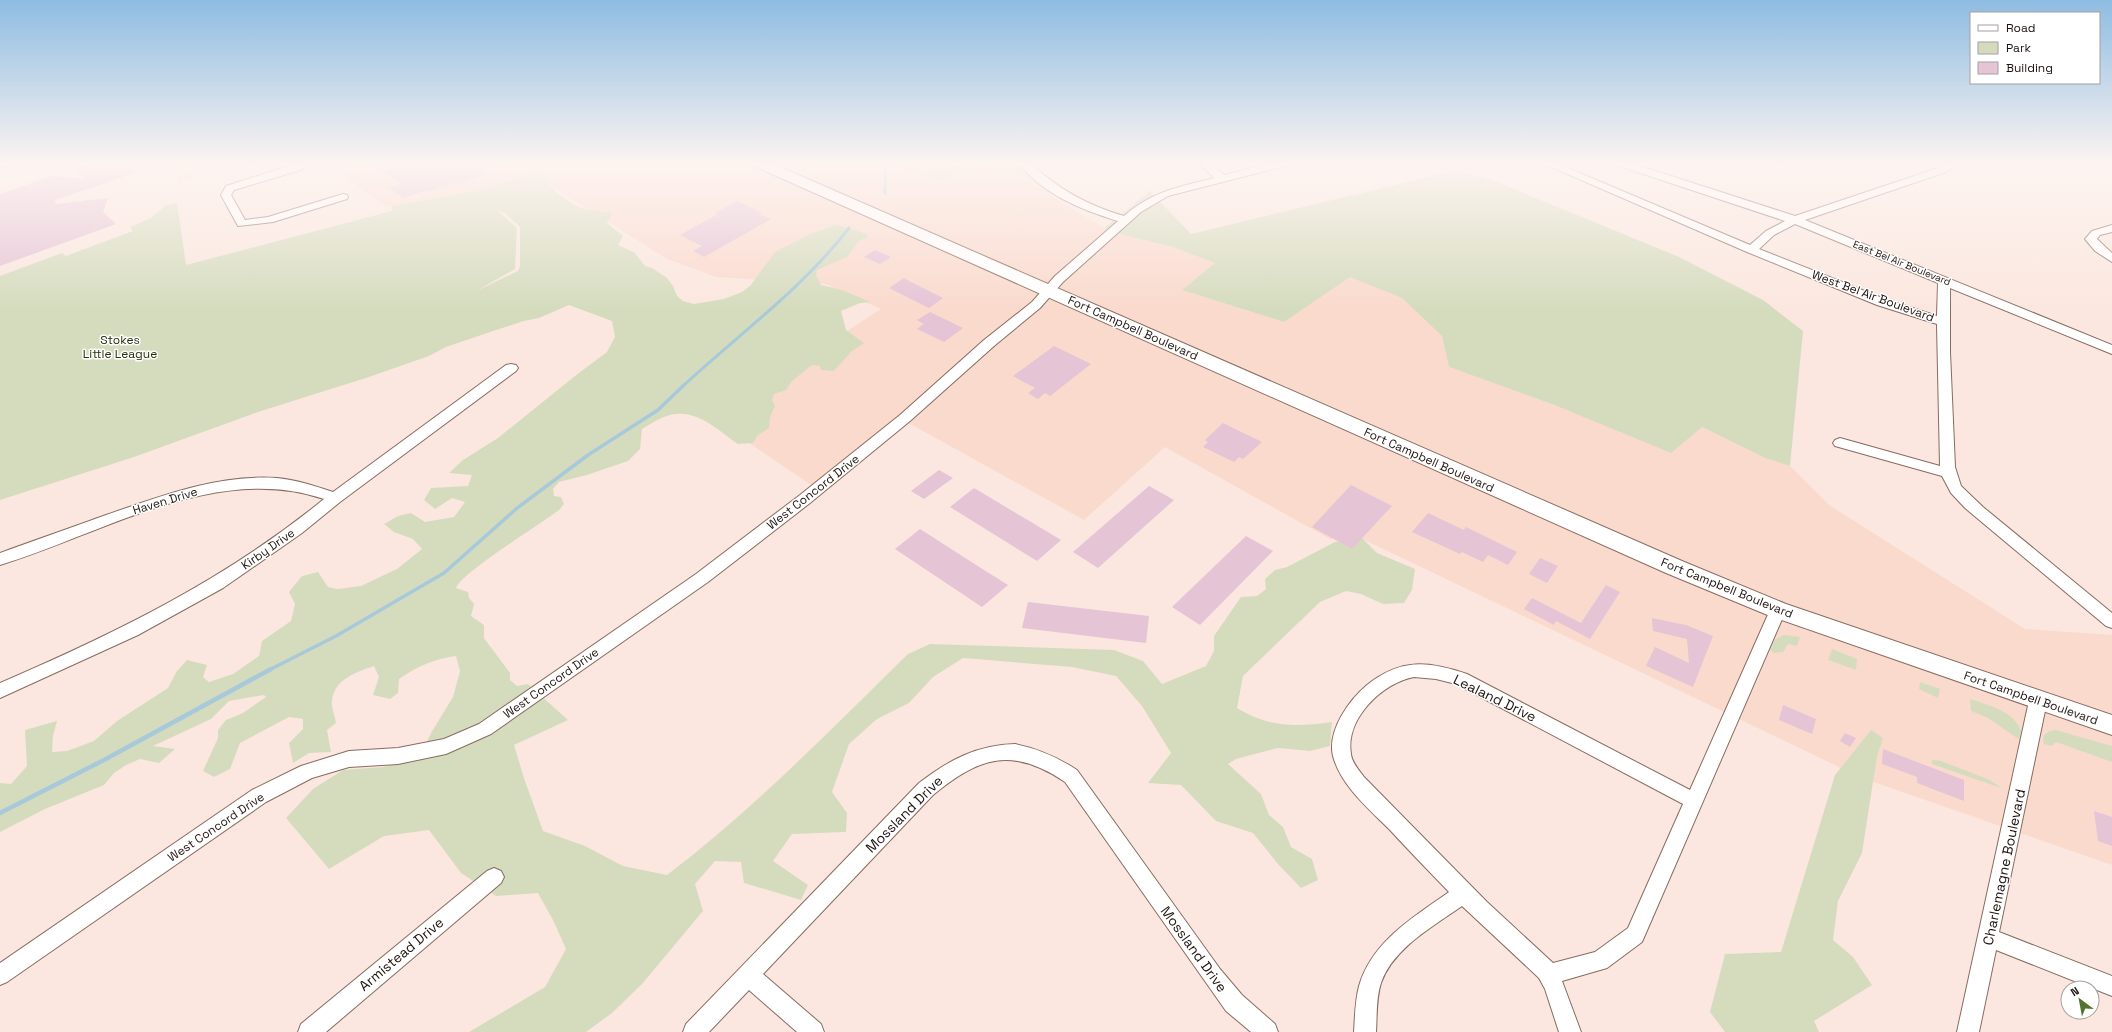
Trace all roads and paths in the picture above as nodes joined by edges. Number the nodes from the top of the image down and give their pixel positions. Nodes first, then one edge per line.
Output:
1 (235, 211) edge
2 (297, 211) edge
3 (868, 211) edge
4 (1096, 211) edge
5 (1136, 211) edge
6 (1660, 211) edge
7 (1768, 211) edge
8 (1821, 211) edge
9 (1125, 220) junction
10 (1795, 220) junction
11 (2112, 228) edge
12 (1751, 250) junction
13 (2112, 258) edge
14 (1944, 280) junction
15 (1049, 291) junction
16 (1942, 322) junction
17 (2112, 350) edge
18 (511, 368) dead end
19 (1840, 443) dead end
20 (1949, 473) junction
21 (335, 498) junction
22 (0, 559) edge
23 (1778, 610) junction
24 (2112, 622) edge
25 (0, 692) edge
26 (2038, 701) junction
27 (2112, 725) edge
28 (1694, 801) junction
29 (494, 877) dead end
30 (1462, 894) junction
31 (1989, 938) junction
32 (1548, 974) junction
33 (0, 975) edge
34 (748, 975) junction
35 (2112, 986) edge
36 (309, 1032) edge
37 (694, 1032) edge
38 (813, 1032) edge
39 (1267, 1032) edge
40 (1365, 1032) edge
41 (1570, 1032) edge
42 (1968, 1032) edge

1 - 2 street
3 - 15 highway, Fort Campbell Boulevard
4 - 9 street
5 - 9 street, West Concord Drive
6 - 12 street, West Bel Air Boulevard
7 - 10 street, East Bel Air Boulevard
8 - 10 street
9 - 15 street, West Concord Drive
10 - 12 street
10 - 14 street, East Bel Air Boulevard
11 - 13 street
12 - 16 street, West Bel Air Boulevard
14 - 16 street
14 - 17 street, East Bel Air Boulevard
15 - 23 highway, Fort Campbell Boulevard
15 - 33 street, West Concord Drive
16 - 20 street, West Bel Air Boulevard
18 - 21 street, Kirby Drive
19 - 20 street
20 - 24 street, West Bel Air Boulevard
21 - 22 street, Haven Drive
21 - 25 street, Kirby Drive
23 - 26 highway, Fort Campbell Boulevard
23 - 28 street
26 - 27 highway, Fort Campbell Boulevard
26 - 31 street, Charlemagne Boulevard
28 - 30 street, Lealand Drive
28 - 32 street
29 - 36 street, Armistead Drive
30 - 32 street, Lealand Drive
30 - 40 street
31 - 35 street
31 - 42 street, Charlemagne Boulevard
32 - 41 street
34 - 37 street, Mossland Drive
34 - 38 street
34 - 39 street, Mossland Drive

